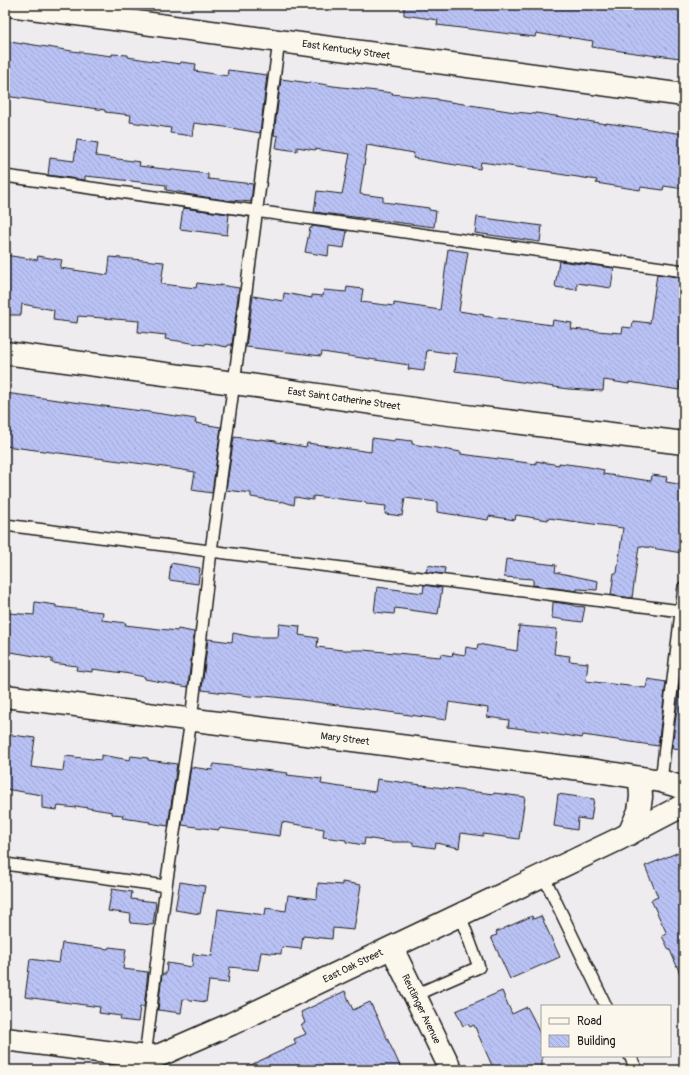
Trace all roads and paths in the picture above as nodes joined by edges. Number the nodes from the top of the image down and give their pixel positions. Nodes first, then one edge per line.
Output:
1 (8, 5) edge
2 (279, 41) junction
3 (684, 95) edge
4 (5, 176) edge
5 (257, 211) junction
6 (684, 270) edge
7 (5, 353) edge
8 (234, 383) junction
9 (684, 443) edge
10 (5, 525) edge
11 (211, 551) junction
12 (684, 587) edge
13 (681, 611) junction
14 (5, 696) edge
15 (191, 720) junction
16 (640, 778) junction
17 (661, 781) junction
18 (684, 788) edge
19 (684, 805) edge
20 (629, 834) junction
21 (5, 864) edge
22 (543, 876) junction
23 (166, 886) junction
24 (460, 915) junction
25 (392, 948) junction
26 (415, 995) junction
27 (606, 1005) edge
28 (5, 1039) edge
29 (146, 1057) junction
30 (630, 1057) edge
31 (451, 1070) edge
32 (637, 1070) edge

1 - 2 street, East Kentucky Street
2 - 3 street, East Kentucky Street
2 - 5 lane
4 - 5 lane
5 - 6 lane
5 - 8 lane
7 - 8 street, East Saint Catherine Street
8 - 9 street, East Saint Catherine Street
8 - 11 lane
10 - 11 lane
11 - 13 lane
11 - 15 lane
12 - 13 lane
13 - 17 lane
14 - 15 street, Mary Street
15 - 16 street, Mary Street
15 - 23 lane
16 - 17 street, Mary Street
16 - 20 street
17 - 18 street, Mary Street
19 - 20 street, East Oak Street
20 - 22 street, East Oak Street
21 - 23 lane
22 - 24 street, East Oak Street
22 - 27 lane
23 - 29 lane
24 - 25 street, East Oak Street
24 - 26 lane
25 - 26 street, Reutlinger Avenue
25 - 29 street, East Oak Street
26 - 31 street, Reutlinger Avenue
28 - 29 street, East Oak Street
30 - 32 lane

